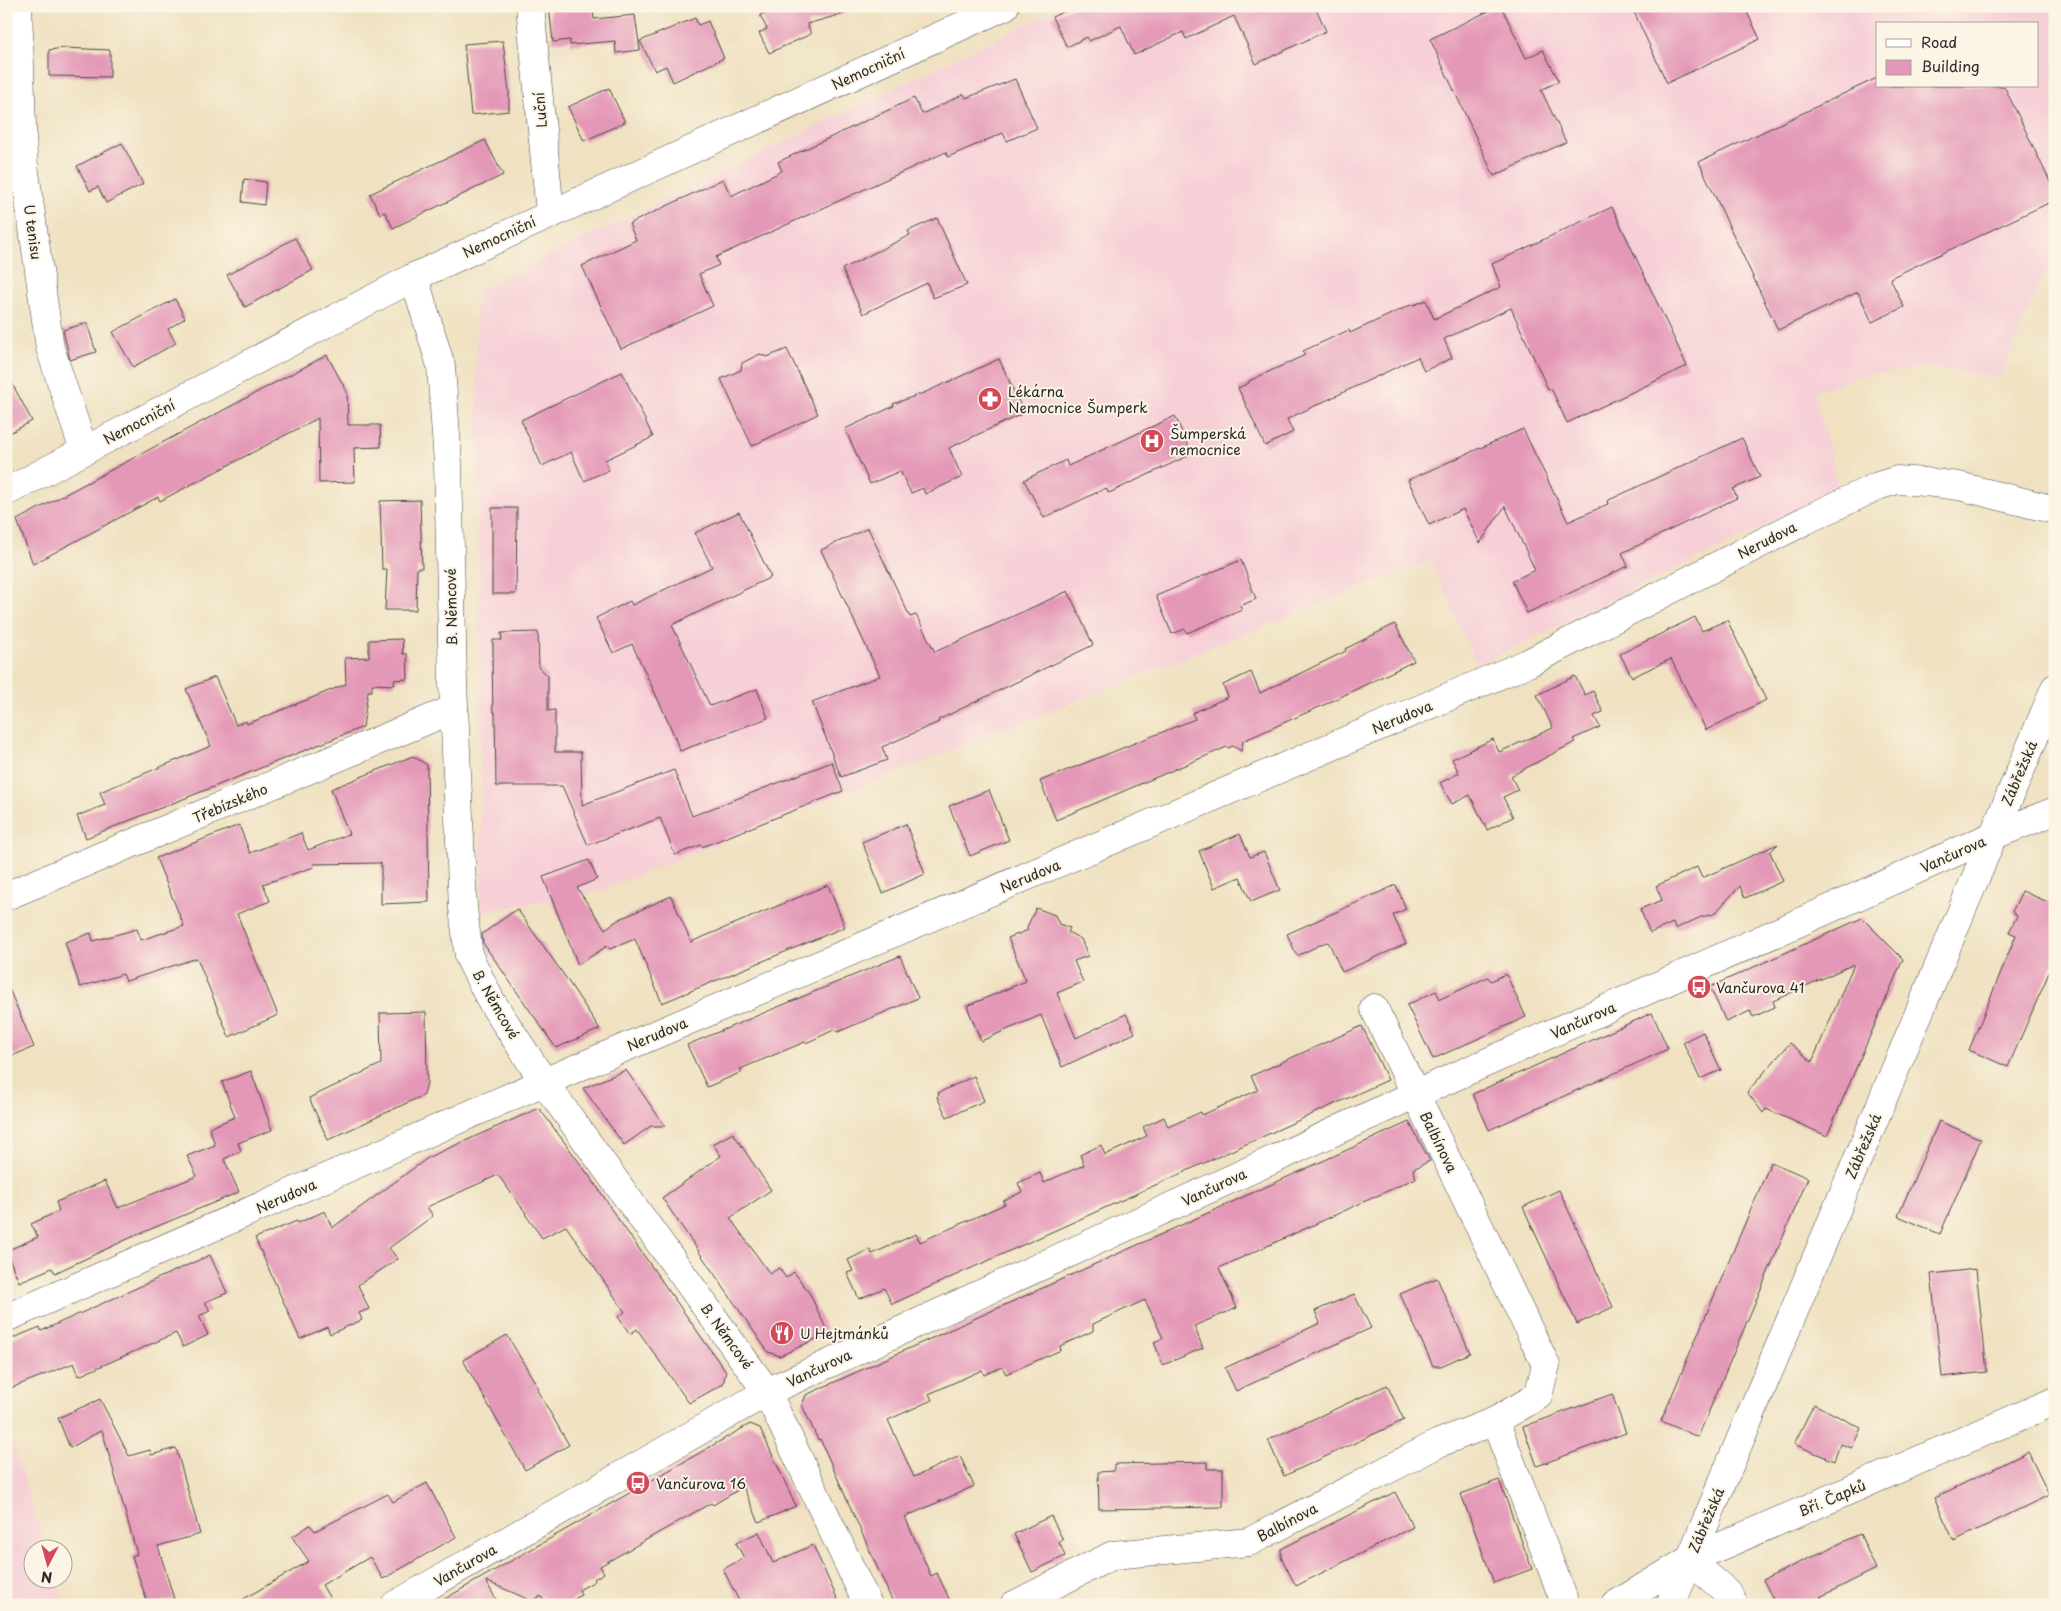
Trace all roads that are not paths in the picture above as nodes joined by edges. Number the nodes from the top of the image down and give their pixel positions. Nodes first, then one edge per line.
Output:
1 (18, 6) edge
2 (530, 6) edge
3 (1005, 6) edge
4 (550, 213) junction
5 (414, 276) junction
6 (84, 451) junction
7 (6, 492) edge
8 (2055, 510) edge
9 (2055, 688) edge
10 (454, 709) junction
11 (2055, 811) edge
12 (1992, 836) junction
13 (6, 896) edge
14 (1374, 1008) dead end
15 (544, 1082) junction
16 (1416, 1094) junction
17 (6, 1318) edge
18 (767, 1392) junction
19 (2055, 1402) edge
20 (1495, 1421) junction
21 (1690, 1560) junction
22 (395, 1605) edge
23 (868, 1605) edge
24 (1014, 1605) edge
25 (1566, 1605) edge
26 (1615, 1605) edge
27 (1671, 1605) edge
28 (1734, 1605) edge

1 - 6 street, U tenisu
2 - 4 street, Luční
3 - 4 street, Nemocniční
4 - 5 street, Nemocniční
5 - 6 street, Nemocniční
5 - 10 street, B. Němcové
6 - 7 street, Nemocniční
8 - 15 street, Nerudova
9 - 12 street, Zábřežská
10 - 13 street, Třebízského
10 - 15 street, B. Němcové
11 - 12 street, Vančurova
12 - 16 street, Vančurova
12 - 21 street, Zábřežská
14 - 16 street, Balbínova
15 - 17 street, Nerudova
15 - 18 street, B. Němcové
16 - 18 street, Vančurova
16 - 20 street, Balbínova
18 - 22 street, Vančurova
18 - 23 street, B. Němcové
19 - 21 street, Bří. Čapků
20 - 24 street, Balbínova
20 - 25 street
21 - 26 street, Bří. Čapků
21 - 27 street, Zábřežská
21 - 28 street

